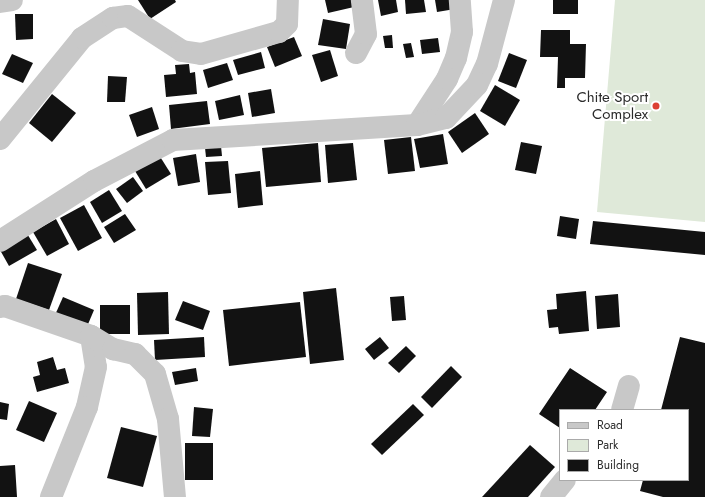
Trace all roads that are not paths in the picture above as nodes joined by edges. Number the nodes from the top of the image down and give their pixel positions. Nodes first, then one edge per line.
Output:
1 (12, 0) edge
2 (288, 0) edge
3 (362, 0) edge
4 (460, 0) edge
5 (504, 0) edge
6 (0, 2) edge
7 (356, 53) dead end
8 (417, 125) junction
9 (0, 139) edge
10 (0, 241) edge
11 (0, 307) edge
12 (91, 336) junction
13 (628, 386) dead end
14 (622, 409) edge
15 (564, 481) edge
16 (51, 497) edge
17 (175, 497) edge
18 (550, 497) edge

1 - 6 street
2 - 9 street
3 - 7 street
4 - 8 street
5 - 8 street
8 - 10 street
11 - 12 street
12 - 16 street
12 - 17 street
13 - 14 street
15 - 18 street

